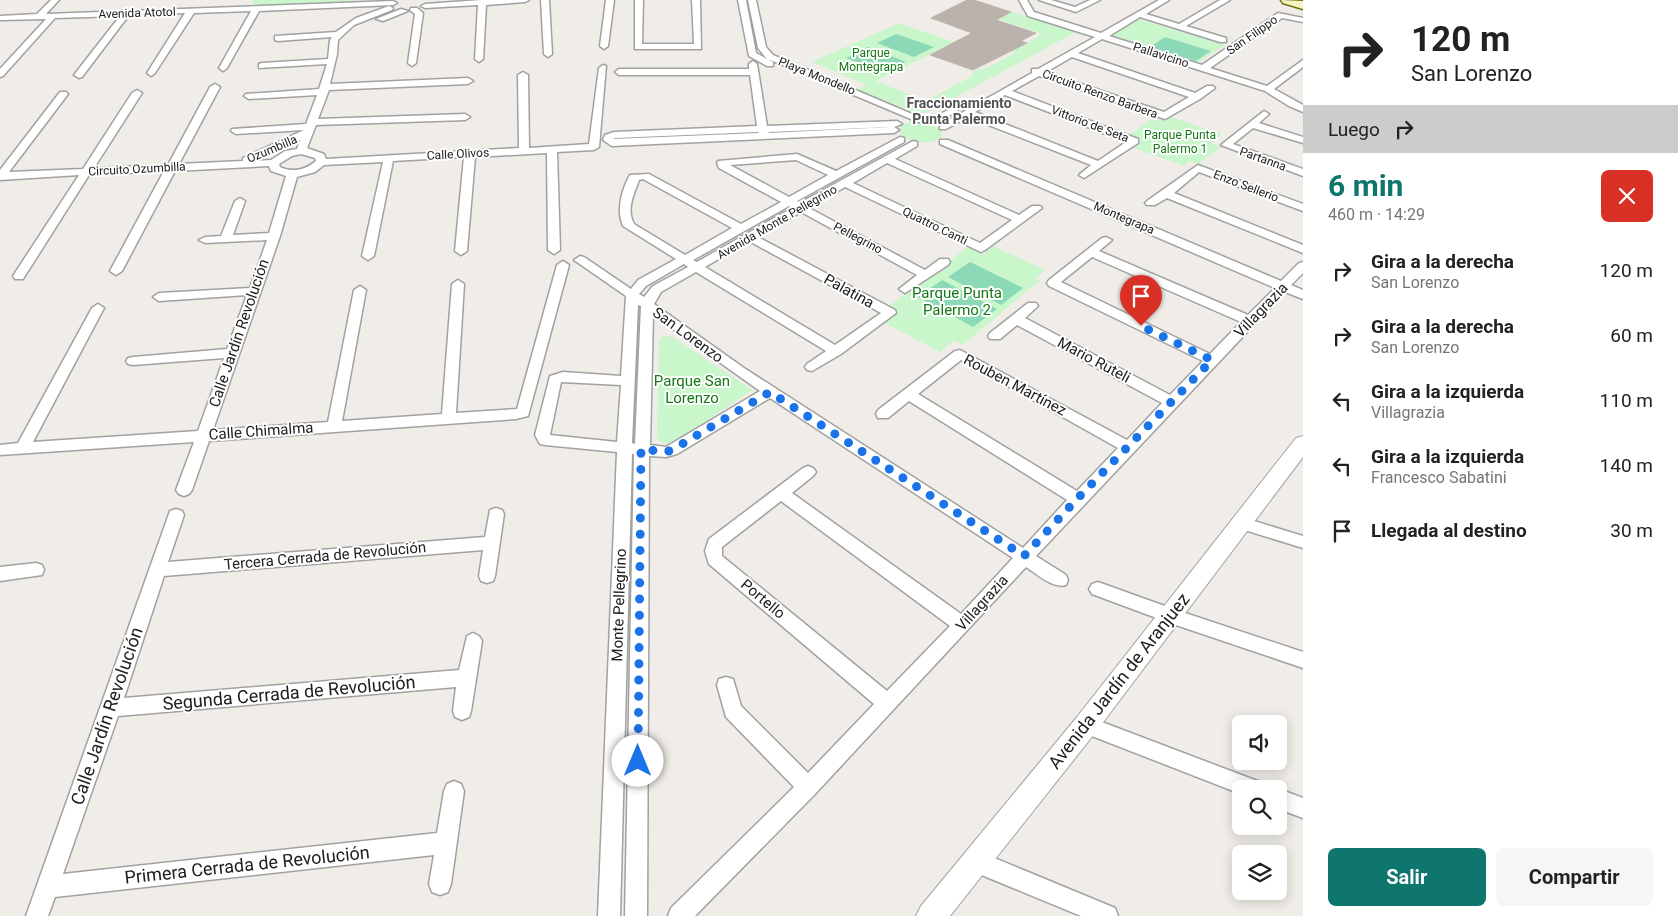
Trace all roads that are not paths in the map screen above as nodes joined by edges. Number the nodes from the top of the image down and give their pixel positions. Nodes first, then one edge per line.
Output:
1 (55, 0) edge
2 (180, 0) edge
3 (248, 0) edge
4 (525, 0) edge
5 (545, 0) edge
6 (610, 0) edge
7 (639, 0) edge
8 (696, 0) edge
9 (742, 0) edge
10 (752, 0) edge
11 (1023, 0) edge
12 (1043, 0) edge
13 (1096, 0) edge
14 (1151, 0) edge
15 (1165, 0) edge
16 (1226, 0) edge
17 (1287, 0) edge
18 (427, 2) edge
19 (461, 2) edge
20 (482, 2) junction
21 (394, 3) edge
22 (1303, 5) edge
23 (339, 6) junction
24 (112, 7) dead end
25 (243, 9) junction
26 (256, 9) junction
27 (404, 10) junction
28 (414, 10) junction
29 (191, 11) junction
30 (172, 12) junction
31 (106, 14) junction
32 (126, 14) junction
33 (1141, 15) junction
34 (39, 17) junction
35 (52, 17) junction
36 (362, 17) junction
37 (0, 18) edge
38 (1303, 20) edge
39 (1179, 27) junction
40 (1091, 33) junction
41 (338, 34) junction
42 (1103, 36) junction
43 (278, 38) dead end
44 (1223, 40) dead end
45 (604, 46) dead end
46 (334, 50) junction
47 (548, 54) dead end
48 (752, 54) junction
49 (1072, 54) junction
50 (479, 58) dead end
51 (332, 61) junction
52 (412, 63) dead end
53 (1303, 63) edge
54 (262, 66) dead end
55 (223, 68) dead end
56 (603, 68) dead end
57 (1028, 68) junction
58 (1204, 68) junction
59 (619, 72) dead end
60 (754, 72) junction
61 (1040, 72) junction
62 (151, 73) dead end
63 (0, 74) edge
64 (79, 75) dead end
65 (523, 75) dead end
66 (817, 80) junction
67 (468, 81) dead end
68 (215, 87) dead end
69 (1210, 88) dead end
70 (1268, 89) junction
71 (323, 90) junction
72 (1005, 92) junction
73 (137, 93) dead end
74 (63, 94) dead end
75 (250, 96) dead end
76 (1197, 97) junction
77 (1303, 109) edge
78 (968, 113) junction
79 (1264, 114) dead end
80 (465, 118) dead end
81 (926, 121) junction
82 (1252, 124) junction
83 (899, 125) junction
84 (943, 127) junction
85 (309, 128) junction
86 (236, 131) dead end
87 (764, 132) junction
88 (901, 140) junction
89 (1303, 140) edge
90 (552, 150) junction
91 (301, 151) junction
92 (524, 151) junction
93 (470, 153) junction
94 (389, 157) junction
95 (887, 159) junction
96 (321, 162) junction
97 (274, 163) junction
98 (236, 164) junction
99 (1099, 165) junction
100 (173, 167) junction
101 (87, 172) junction
102 (1303, 173) edge
103 (292, 174) junction
104 (1084, 175) dead end
105 (0, 176) edge
106 (841, 179) junction
107 (1166, 194) junction
108 (240, 201) dead end
109 (790, 201) junction
110 (1151, 203) dead end
111 (802, 208) junction
112 (1036, 208) dead end
113 (1303, 208) edge
114 (1020, 220) junction
115 (746, 233) junction
116 (274, 236) junction
117 (226, 238) junction
118 (205, 240) dead end
119 (1106, 240) dead end
120 (1303, 248) edge
121 (554, 250) dead end
122 (461, 251) dead end
123 (1091, 252) junction
124 (368, 256) dead end
125 (687, 259) junction
126 (580, 260) dead end
127 (944, 262) dead end
128 (563, 265) dead end
129 (698, 266) junction
130 (1303, 266) edge
131 (116, 271) dead end
132 (926, 275) junction
133 (19, 276) dead end
134 (458, 284) dead end
135 (1284, 286) junction
136 (905, 289) dead end
137 (360, 290) dead end
138 (254, 291) junction
139 (1303, 295) edge
140 (159, 297) dead end
141 (639, 300) junction
142 (1032, 306) dead end
143 (98, 308) dead end
144 (1016, 319) junction
145 (1250, 322) junction
146 (995, 336) dead end
147 (836, 351) junction
148 (232, 353) junction
149 (133, 360) dead end
150 (1212, 360) junction
151 (812, 367) dead end
152 (628, 381) junction
153 (770, 392) junction
154 (908, 394) junction
155 (1172, 402) junction
156 (883, 414) dead end
157 (449, 418) junction
158 (334, 426) junction
159 (203, 435) junction
160 (1302, 446) edge
161 (1128, 447) junction
162 (23, 448) junction
163 (633, 449) junction
164 (0, 450) edge
165 (808, 472) dead end
166 (184, 490) dead end
167 (781, 493) junction
168 (1078, 498) junction
169 (496, 514) dead end
170 (176, 515) dead end
171 (1241, 523) junction
172 (1303, 542) edge
173 (492, 543) junction
174 (1024, 556) junction
175 (36, 570) dead end
176 (157, 570) junction
177 (1, 575) edge
178 (487, 576) dead end
179 (1060, 580) dead end
180 (1098, 589) dead end
181 (1170, 616) junction
182 (962, 625) junction
183 (473, 641) dead end
184 (1303, 660) edge
185 (467, 678) junction
186 (726, 684) dead end
187 (887, 703) junction
188 (111, 708) junction
189 (462, 711) dead end
190 (1086, 725) junction
191 (1232, 781) edge
192 (808, 787) junction
193 (454, 791) dead end
194 (1287, 802) edge
195 (1303, 808) edge
196 (446, 843) junction
197 (974, 861) junction
198 (440, 884) dead end
199 (48, 887) junction
200 (37, 916) edge
201 (609, 916) edge
202 (636, 916) edge
203 (679, 916) edge
204 (931, 916) edge
205 (1107, 916) edge

1 - 34 street
2 - 30 street
3 - 25 street
4 - 20 street
5 - 47 street
6 - 45 street
7 - 8 street
9 - 48 street
10 - 66 street, Playa Mondello
11 - 40 street, Pallavicino
12 - 13 street
14 - 40 street
15 - 33 street
16 - 39 street
17 - 22 main road
18 - 19 street
18 - 28 street
19 - 20 street
20 - 50 street
21 - 23 street, Avenida Atotol
21 - 27 street
21 - 36 street
23 - 26 street, Avenida Atotol
23 - 36 street
24 - 31 street
25 - 26 street, Avenida Atotol
25 - 29 street, Avenida Atotol
26 - 55 street
27 - 28 street
27 - 46 street
28 - 52 street
29 - 30 street, Avenida Atotol
29 - 62 street
30 - 32 street, Avenida Atotol
31 - 32 street, Avenida Atotol
31 - 35 street, Avenida Atotol
32 - 64 street
33 - 39 street
33 - 42 street
34 - 35 street, Avenida Atotol
34 - 37 street, Avenida Atotol
35 - 63 street
36 - 41 street
38 - 58 street, San Filippo
39 - 44 street
40 - 42 street, Pallavicino
40 - 57 street
41 - 43 street
41 - 46 street
42 - 49 street
42 - 58 street, Pallavicino
46 - 51 street
48 - 60 street
48 - 66 street, Playa Mondello
49 - 61 street
49 - 76 street, Circuito Renzo Barbera
51 - 54 street
51 - 71 street
53 - 70 street
56 - 90 street, Calle Olivos
57 - 61 street, Circuito Renzo Barbera
57 - 81 street
58 - 70 street, Pallavicino
59 - 60 street
60 - 87 street
61 - 72 street
61 - 76 street, Circuito Renzo Barbera
65 - 92 street
66 - 81 street, Playa Mondello
66 - 83 street, Playa Mondello
67 - 71 street
68 - 100 street
69 - 76 street, Circuito Renzo Barbera
70 - 77 street, Pallavicino
71 - 75 street
71 - 85 street
72 - 78 street
72 - 99 street, Vittorio de Seta
73 - 101 street
74 - 105 street
78 - 84 street
78 - 99 street
79 - 82 street, Partanna
80 - 85 street
81 - 83 street
81 - 84 street, Playa Mondello
82 - 89 street, Partanna
82 - 102 street, Partanna
83 - 87 street
83 - 88 street
84 - 135 street, Montegrapa
85 - 86 street
85 - 91 street
85 - 98 street, Ozumbilla
87 - 87 street
88 - 95 street, Avenida Monte Pellegrino
88 - 106 street, Avenida Monte Pellegrino
90 - 92 street, Calle Olivos
90 - 121 street
91 - 96 street
91 - 97 street
92 - 93 street, Calle Olivos
93 - 94 street, Calle Olivos
93 - 122 street
94 - 96 street, Calle Olivos
94 - 124 street
95 - 106 street, Avenida Monte Pellegrino
95 - 114 street
96 - 103 street
97 - 98 street, Circuito Ozumbilla
97 - 103 street
98 - 100 street, Circuito Ozumbilla
99 - 104 street, Vittorio de Seta
100 - 101 street, Circuito Ozumbilla
100 - 131 street
101 - 105 street, Circuito Ozumbilla
101 - 133 street
103 - 116 street, Calle Jardín Revolución
106 - 109 street, Avenida Monte Pellegrino
106 - 109 street, Pellegrino
106 - 111 street, Avenida Monte Pellegrino
106 - 114 street, Quattro Canti
107 - 110 street, Enzo Sellerio
107 - 113 street, Enzo Sellerio
107 - 120 street
108 - 117 street
109 - 111 street, Pellegrino
109 - 115 street, Avenida Monte Pellegrino
111 - 115 street, Avenida Monte Pellegrino
111 - 132 street, Pellegrino
112 - 114 street, Quattro Canti
115 - 125 street, Avenida Monte Pellegrino
115 - 125 street
115 - 129 street, Avenida Monte Pellegrino
115 - 147 street, Palatina
116 - 117 street
116 - 138 street, Calle Jardín Revolución
117 - 118 street
119 - 123 street
123 - 145 street
123 - 150 street
125 - 129 street
125 - 141 street, Avenida Monte Pellegrino
126 - 141 street, San Lorenzo
127 - 132 street
128 - 157 street, Calle Chimalma
129 - 141 street, Avenida Monte Pellegrino
129 - 147 street
130 - 135 street, Villagrazia
132 - 136 street
134 - 157 street
135 - 139 street, Montegrapa
135 - 145 street, Villagrazia
137 - 158 street
138 - 140 street
138 - 148 street, Calle Jardín Revolución
141 - 152 street, Monte Pellegrino
141 - 153 street, San Lorenzo
141 - 163 street, Monte Pellegrino
142 - 144 street
143 - 162 street
144 - 146 street
144 - 155 street, Mario Ruteli
145 - 150 street, Villagrazia
147 - 151 street, Palatina
148 - 149 street
148 - 159 street, Calle Jardín Revolución
150 - 155 street, Villagrazia
152 - 163 street, Monte Pellegrino
152 - 163 street
153 - 163 street
153 - 174 street, San Lorenzo
154 - 156 street, Rouben Martínez
154 - 161 street, Rouben Martínez
154 - 168 street
155 - 161 street, Villagrazia
157 - 158 street, Calle Chimalma
158 - 159 street, Calle Chimalma
159 - 162 street, Calle Chimalma
159 - 166 street, Calle Jardín Revolución
160 - 171 street, Avenida Jardín de Aranjuez
161 - 168 street, Villagrazia
162 - 164 street, Calle Chimalma
163 - 201 street, Monte Pellegrino
163 - 202 street, Monte Pellegrino
165 - 167 street, Portello
167 - 182 street
167 - 187 street, Portello
168 - 174 street, Villagrazia
169 - 173 street
170 - 176 street, Calle Jardín Revolución
171 - 172 street
171 - 181 street, Avenida Jardín de Aranjuez
173 - 176 street, Tercera Cerrada de Revolución
173 - 178 street
174 - 179 street, San Lorenzo
174 - 182 street, Villagrazia
175 - 177 street
176 - 188 street, Calle Jardín Revolución
180 - 181 street
181 - 184 street
181 - 190 street, Avenida Jardín de Aranjuez
182 - 187 street, Villagrazia
183 - 185 street
185 - 188 street, Segunda Cerrada de Revolución
185 - 189 street
186 - 192 street
187 - 192 street, Villagrazia
188 - 199 street, Calle Jardín Revolución
190 - 191 street
190 - 197 street, Avenida Jardín de Aranjuez
192 - 203 street, Villagrazia
193 - 196 street
194 - 195 street
196 - 198 street
196 - 199 street, Primera Cerrada de Revolución
197 - 204 street, Avenida Jardín de Aranjuez
197 - 205 street
199 - 200 street, Calle Jardín Revolución

